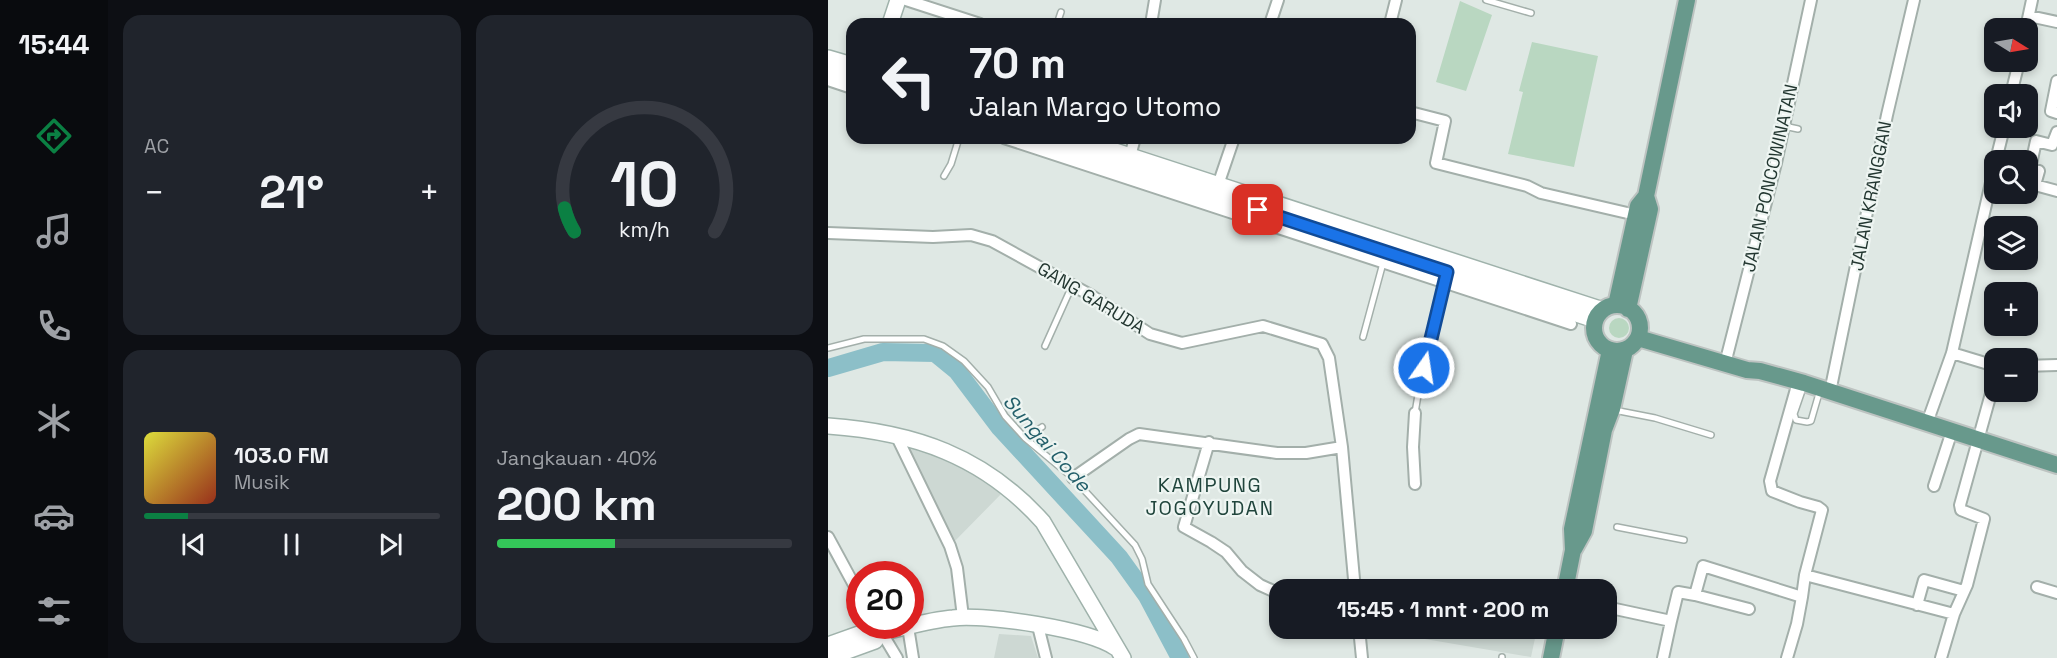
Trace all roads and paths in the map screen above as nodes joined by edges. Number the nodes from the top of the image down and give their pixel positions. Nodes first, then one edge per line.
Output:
1 (898, 0) edge
2 (906, 0) edge
3 (1155, 0) edge
4 (1278, 0) edge
5 (1396, 0) edge
6 (1486, 0) edge
7 (1687, 0) edge
8 (1811, 0) edge
9 (1914, 0) edge
10 (2032, 0) edge
11 (1060, 12) dead end
12 (1531, 13) dead end
13 (2029, 15) junction
14 (892, 18) edge
15 (962, 18) edge
16 (1058, 18) edge
17 (1152, 18) edge
18 (1272, 18) edge
19 (1392, 18) edge
20 (2028, 18) edge
21 (2057, 22) edge
22 (828, 58) edge
23 (846, 63) edge
24 (828, 70) edge
25 (846, 76) edge
26 (828, 80) edge
27 (2057, 81) edge
28 (846, 86) edge
29 (2057, 113) edge
30 (1416, 114) edge
31 (1784, 126) junction
32 (1798, 129) dead end
33 (2057, 132) edge
34 (957, 144) edge
35 (1024, 144) edge
36 (1068, 144) edge
37 (1086, 144) edge
38 (1134, 144) edge
39 (1231, 144) edge
40 (2034, 150) edge
41 (1103, 154) junction
42 (1130, 156) junction
43 (1149, 168) junction
44 (944, 176) dead end
45 (2038, 186) edge
46 (1216, 191) junction
47 (2057, 191) edge
48 (1646, 196) junction
49 (1987, 204) edge
50 (1636, 215) junction
51 (828, 233) edge
52 (1391, 253) junction
53 (1447, 271) junction
54 (1072, 286) junction
55 (1610, 311) junction
56 (1571, 324) dead end
57 (1639, 333) junction
58 (1363, 337) dead end
59 (1045, 346) dead end
60 (828, 348) edge
61 (1617, 350) junction
62 (1952, 353) junction
63 (1727, 356) junction
64 (1984, 363) edge
65 (2057, 365) edge
66 (2038, 366) edge
67 (1760, 370) junction
68 (1813, 386) junction
69 (1988, 402) edge
70 (1612, 409) junction
71 (1415, 413) joint
72 (1927, 423) junction
73 (828, 426) edge
74 (1042, 427) dead end
75 (1952, 431) junction
76 (896, 435) junction
77 (1710, 435) dead end
78 (1024, 438) junction
79 (1977, 439) junction
80 (1209, 442) junction
81 (1342, 447) junction
82 (1592, 461) junction
83 (2057, 465) edge
84 (1073, 478) junction
85 (1415, 484) dead end
86 (1934, 486) dead end
87 (1617, 527) dead end
88 (828, 537) edge
89 (1684, 540) dead end
90 (846, 570) edge
91 (1805, 575) junction
92 (1354, 579) edge
93 (1567, 579) edge
94 (2037, 587) dead end
95 (1269, 589) edge
96 (1964, 591) junction
97 (2057, 593) edge
98 (1695, 595) junction
99 (1802, 597) junction
100 (1917, 604) junction
101 (1749, 609) dead end
102 (1617, 610) edge
103 (1954, 614) junction
104 (963, 617) junction
105 (1671, 621) junction
106 (924, 624) edge
107 (1038, 626) junction
108 (846, 639) edge
109 (876, 639) edge
110 (884, 639) edge
111 (910, 639) edge
112 (1360, 639) edge
113 (1555, 639) edge
114 (828, 645) edge
115 (1117, 655) edge
116 (828, 658) edge
117 (897, 658) edge
118 (913, 658) edge
119 (1046, 658) edge
120 (1194, 658) edge
121 (1362, 658) edge
122 (1551, 658) edge
123 (1663, 658) edge
124 (1787, 658) edge
125 (1941, 658) edge

1 - 14 street
2 - 15 street
3 - 17 street
4 - 18 street
5 - 19 street
6 - 12 lane
7 - 48 main road
8 - 31 street, JALAN PONCOWINATAN
9 - 68 street, JALAN KRANGGAN
10 - 13 street
11 - 16 lane
13 - 20 street
13 - 21 street
22 - 23 street
24 - 25 street
26 - 28 street
27 - 29 street
30 - 50 street
31 - 32 lane
31 - 63 street, JALAN PONCOWINATAN
33 - 40 street
34 - 44 lane
35 - 52 street
36 - 41 street
37 - 41 street
38 - 42 street
39 - 46 street
41 - 42 street
41 - 43 street
42 - 43 street
43 - 46 street
45 - 47 street
46 - 52 street
48 - 50 main road
48 - 55 main road
49 - 62 street
50 - 55 main road
51 - 54 street, GANG GARUDA
52 - 53 street
52 - 58 lane
53 - 55 street
53 - 56 street
53 - 71 lane
54 - 59 lane
54 - 81 street, GANG GARUDA
55 - 57 main road
55 - 61 main road
57 - 61 main road
57 - 63 main road
57 - 67 main road
60 - 78 lane
61 - 70 main road
61 - 82 main road
62 - 64 street
62 - 72 street
63 - 67 main road
65 - 66 street
67 - 68 main road
68 - 68 lane
68 - 72 main road
68 - 91 street, JALAN KRANGGAN
69 - 79 street
70 - 77 lane
70 - 82 main road
71 - 85 street
72 - 75 main road
73 - 76 street
74 - 78 lane
75 - 79 main road
75 - 86 street
76 - 104 street
76 - 115 street
78 - 84 lane
79 - 83 main road
79 - 96 street
80 - 81 street
80 - 84 street
80 - 95 street
81 - 92 street, GANG GARUDA
82 - 93 main road
84 - 120 lane
87 - 89 lane
88 - 90 street
91 - 99 street
91 - 100 street
94 - 97 street
96 - 100 street
96 - 103 street
98 - 99 street
98 - 101 street
98 - 105 street
99 - 124 street
100 - 103 street
102 - 105 street
103 - 125 street
104 - 106 street
104 - 107 street
105 - 123 street
107 - 115 street
107 - 119 street
108 - 114 street
109 - 116 street
110 - 117 street
111 - 118 street
112 - 121 street
113 - 122 main road

